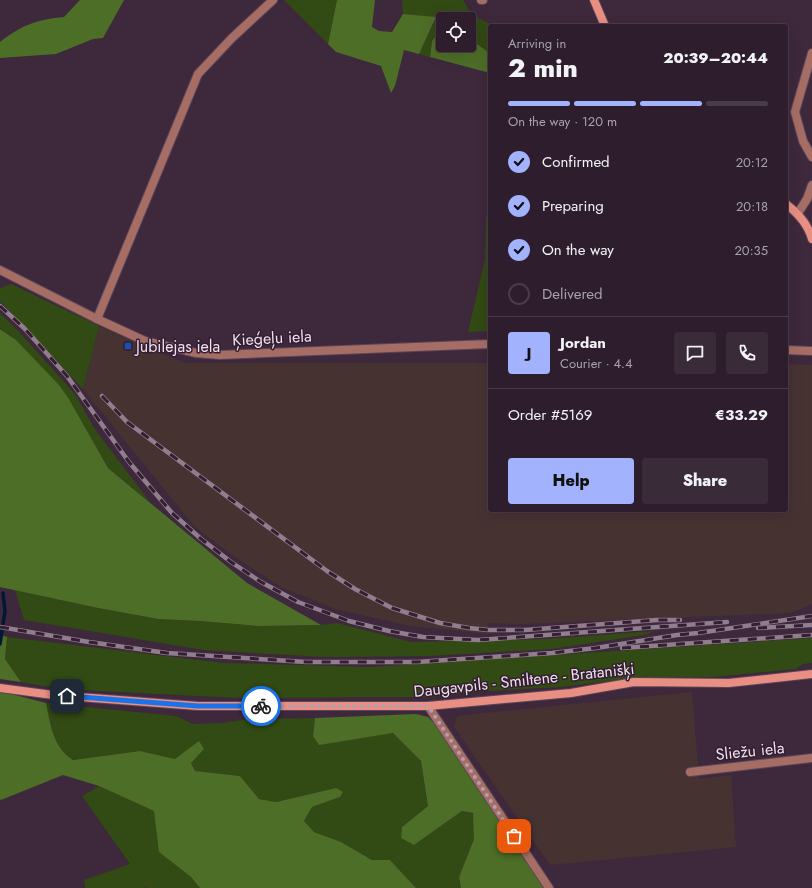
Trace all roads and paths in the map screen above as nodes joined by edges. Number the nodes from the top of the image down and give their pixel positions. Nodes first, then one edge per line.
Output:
1 (273, 0) edge
2 (594, 0) edge
3 (603, 24) edge
4 (812, 53) edge
5 (812, 157) edge
6 (812, 185) edge
7 (788, 206) edge
8 (798, 213) junction
9 (812, 239) edge
10 (0, 270) edge
11 (97, 319) junction
12 (488, 344) edge
13 (788, 350) edge
14 (812, 351) edge
15 (812, 674) edge
16 (0, 688) edge
17 (428, 706) junction
18 (812, 758) edge
19 (690, 772) dead end
20 (549, 888) edge

1 - 11 street
2 - 3 main road
4 - 5 street
6 - 8 street
7 - 8 main road
8 - 9 main road
10 - 11 street, Ķieģeļu iela
11 - 12 street, Ķieģeļu iela
13 - 14 street
15 - 17 main road, Daugavpils - Smiltene - Bratanišķi
16 - 17 main road, Daugavpils - Smiltene - Bratanišķi
17 - 20 street
18 - 19 street, Sliežu iela

